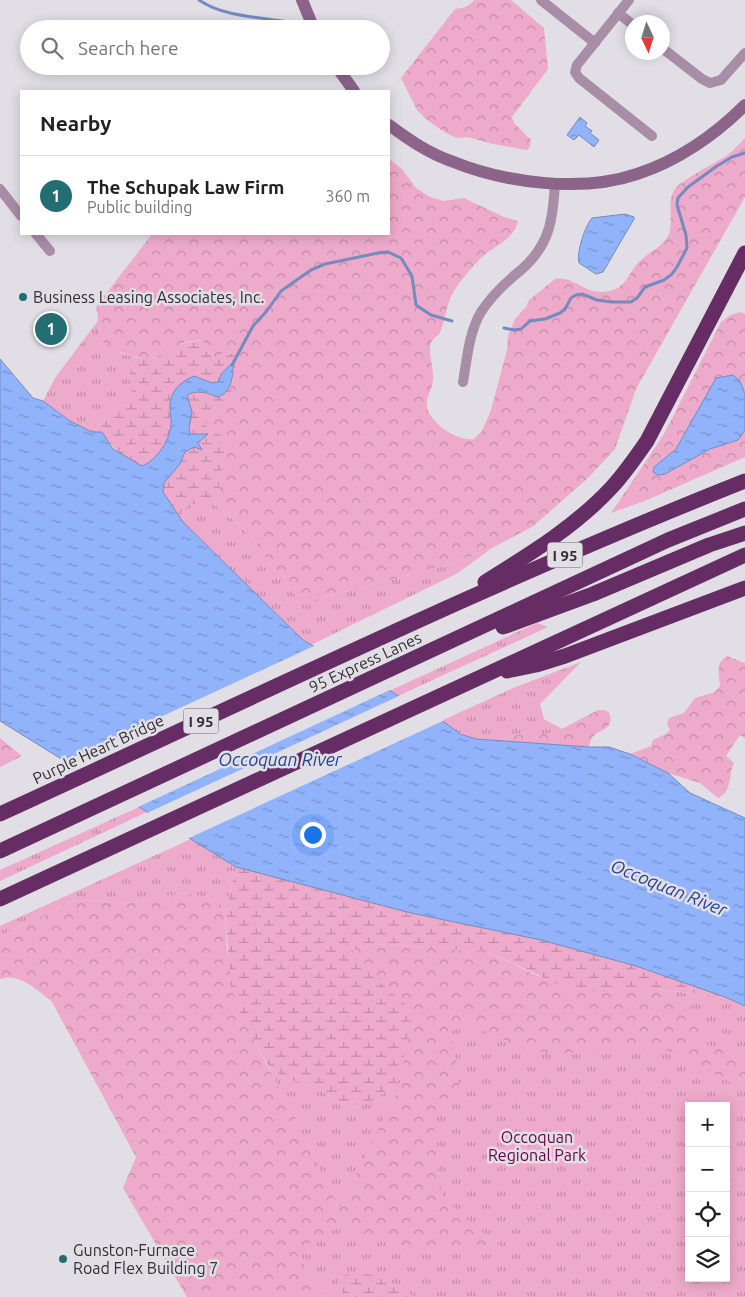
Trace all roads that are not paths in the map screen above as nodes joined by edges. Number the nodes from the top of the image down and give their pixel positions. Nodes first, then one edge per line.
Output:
1 (302, 0) edge
2 (541, 0) edge
3 (629, 0) edge
4 (618, 13) junction
5 (625, 18) edge
6 (310, 20) edge
7 (595, 42) junction
8 (745, 53) edge
9 (670, 54) edge
10 (342, 75) edge
11 (353, 90) edge
12 (745, 105) edge
13 (390, 126) edge
14 (652, 136) dead end
15 (555, 183) junction
16 (0, 190) edge
17 (20, 215) edge
18 (37, 235) edge
19 (50, 251) dead end
20 (745, 253) edge
21 (463, 382) dead end
22 (745, 481) edge
23 (745, 509) edge
24 (745, 533) edge
25 (745, 554) edge
26 (745, 588) edge
27 (442, 609) junction
28 (428, 652) junction
29 (483, 676) junction
30 (7, 811) edge
31 (0, 850) edge
32 (0, 899) edge

1 - 6 street
2 - 7 street
3 - 4 street
4 - 5 street
4 - 7 street
7 - 14 street
8 - 9 street
10 - 11 street
12 - 15 street
13 - 15 street
15 - 21 street
16 - 17 street
18 - 19 street
20 - 27 highway
22 - 27 highway, I 95
23 - 28 highway, 95 Express Lanes
24 - 28 highway
25 - 29 highway
26 - 29 highway
27 - 30 highway, Purple Heart Bridge / I 95
28 - 31 highway, 95 Express Lanes
29 - 32 highway

